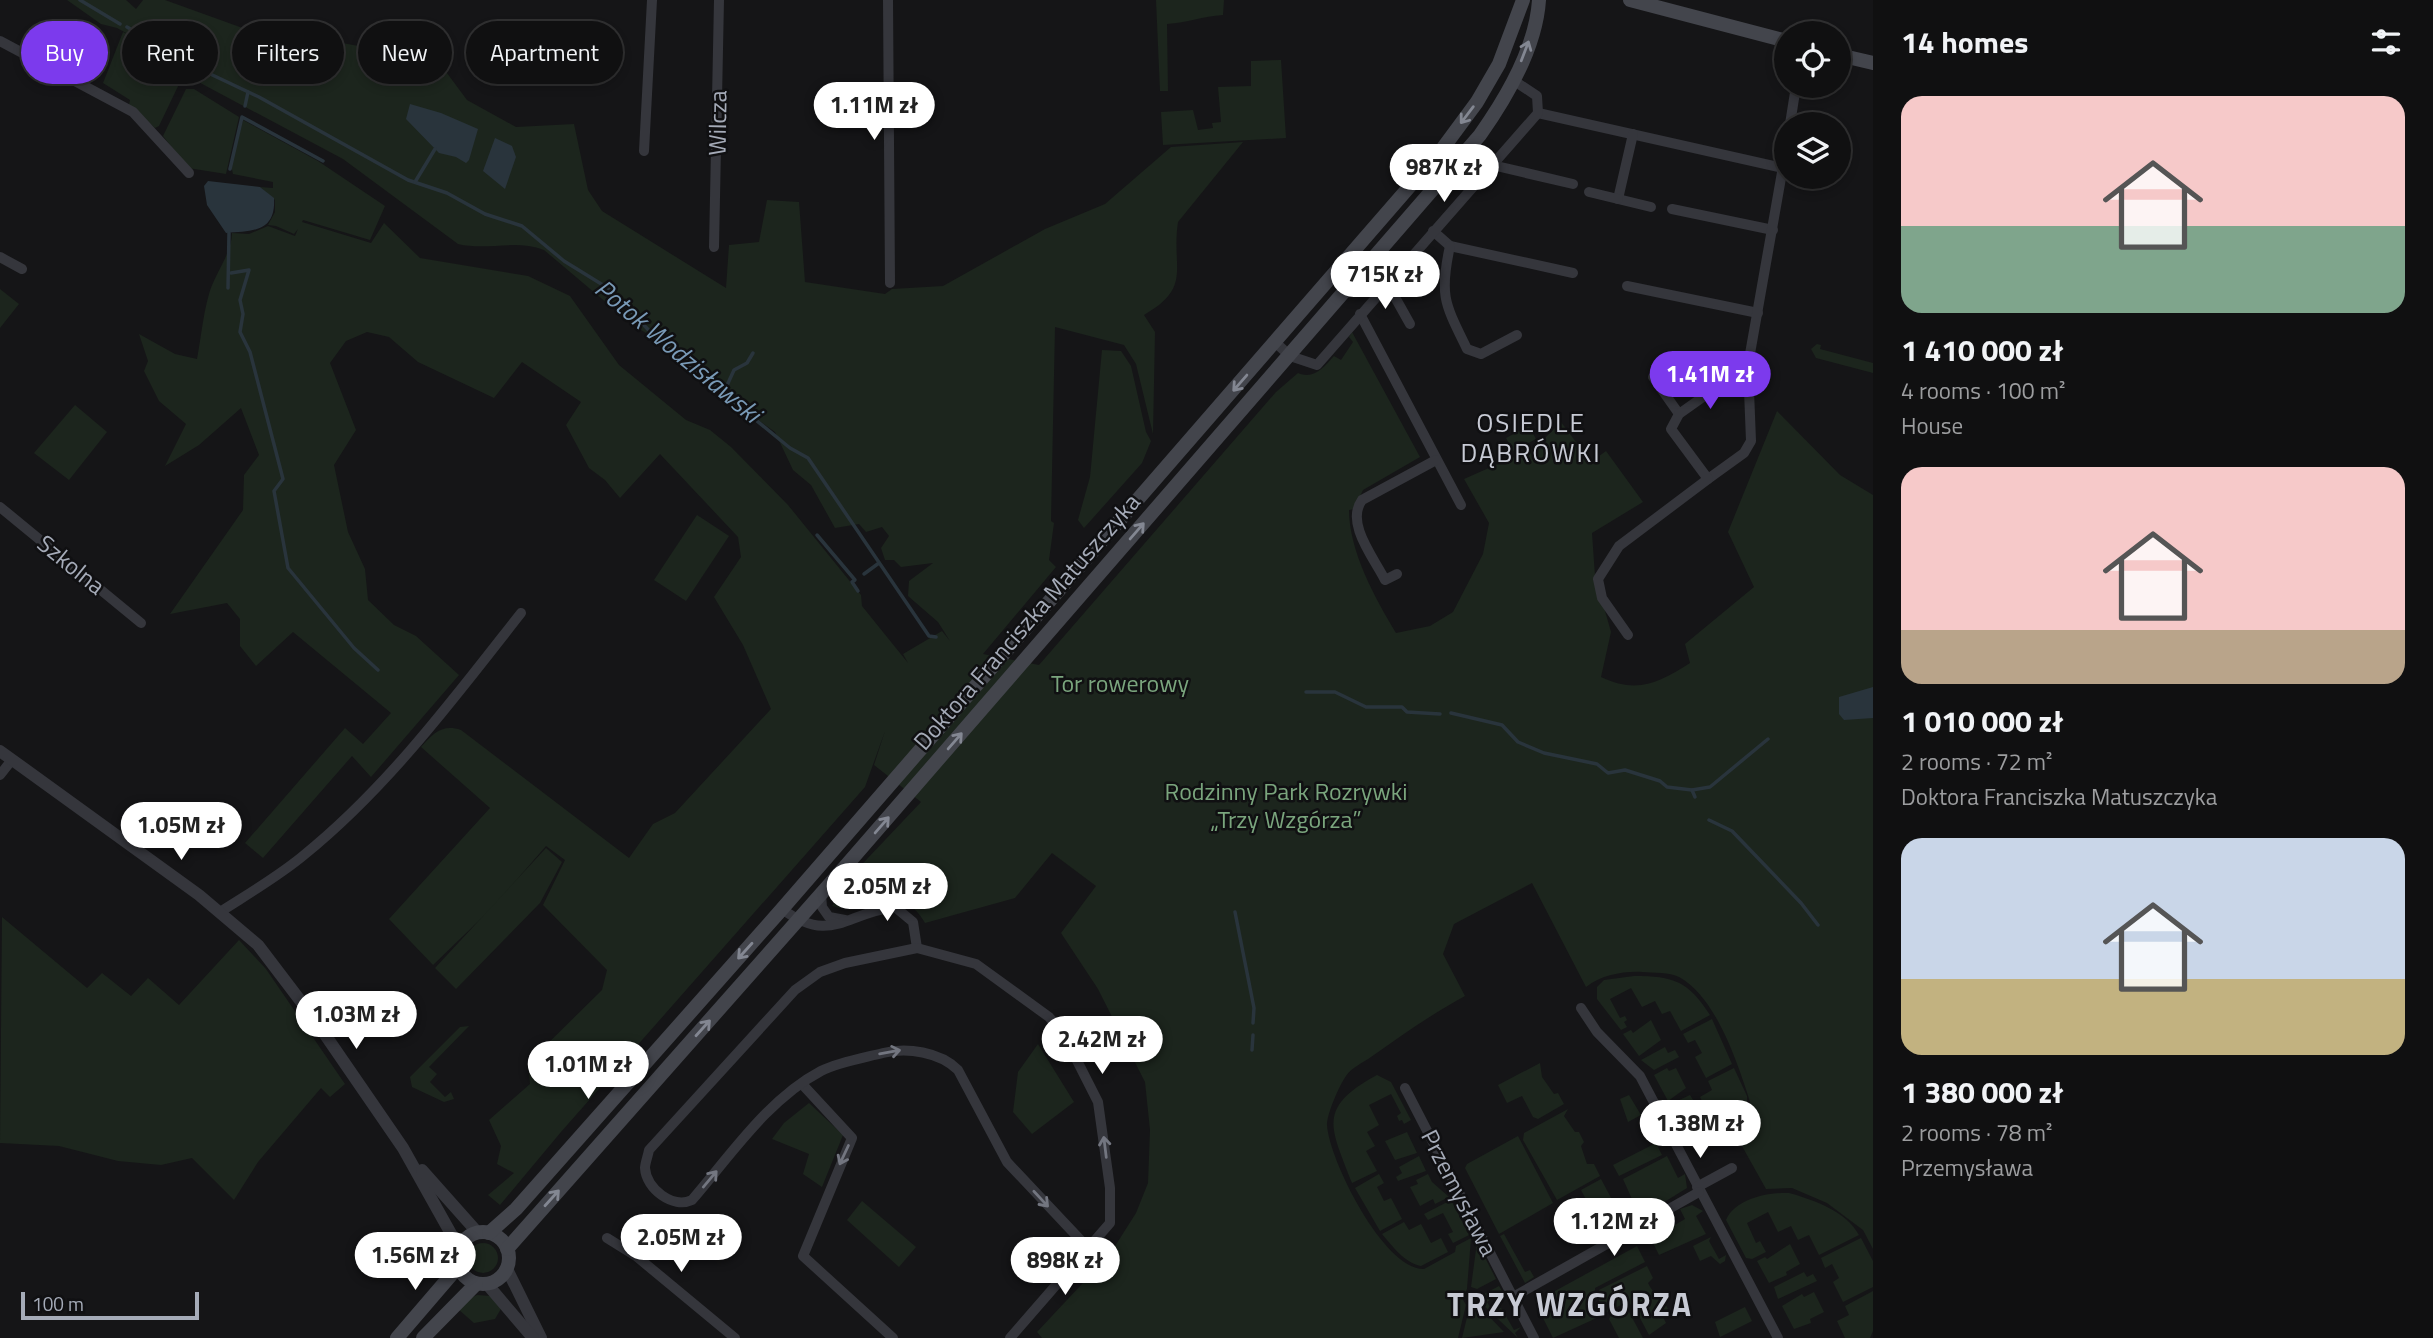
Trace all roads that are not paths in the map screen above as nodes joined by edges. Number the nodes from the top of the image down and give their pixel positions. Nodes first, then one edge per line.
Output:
1 (652, 0) edge
2 (719, 0) edge
3 (888, 0) edge
4 (1539, 0) edge
5 (1552, 0) edge
6 (1630, 0) edge
7 (1519, 3) edge
8 (1538, 15) junction
9 (1774, 38) edge
10 (0, 41) edge
11 (1851, 58) edge
12 (1873, 63) edge
13 (1513, 80) junction
14 (1538, 113) junction
15 (1633, 134) junction
16 (644, 151) dead end
17 (1492, 165) junction
18 (1774, 166) edge
19 (189, 173) dead end
20 (1573, 184) dead end
21 (1780, 189) edge
22 (1589, 192) dead end
23 (1618, 199) junction
24 (1651, 207) dead end
25 (1672, 209) dead end
26 (1773, 230) junction
27 (1433, 231) junction
28 (1450, 246) junction
29 (713, 247) dead end
30 (0, 257) edge
31 (22, 269) dead end
32 (1573, 273) dead end
33 (890, 283) dead end
34 (1387, 283) junction
35 (1627, 286) dead end
36 (1758, 313) junction
37 (1360, 314) junction
38 (1410, 324) dead end
39 (1517, 335) dead end
40 (1275, 342) junction
41 (1290, 356) junction
42 (1748, 365) junction
43 (1653, 377) dead end
44 (1679, 414) junction
45 (1437, 460) junction
46 (1708, 479) junction
47 (1461, 505) dead end
48 (0, 507) edge
49 (1396, 574) dead end
50 (521, 614) dead end
51 (141, 623) dead end
52 (1629, 635) dead end
53 (0, 751) edge
54 (11, 761) junction
55 (0, 775) edge
56 (821, 894) junction
57 (782, 909) junction
58 (220, 912) junction
59 (797, 920) junction
60 (849, 920) junction
61 (917, 947) junction
62 (1581, 1007) dead end
63 (802, 1084) junction
64 (1405, 1088) dead end
65 (403, 1148) junction
66 (1732, 1168) dead end
67 (1698, 1190) junction
68 (484, 1233) junction
69 (607, 1238) dead end
70 (459, 1248) junction
71 (1088, 1248) junction
72 (507, 1249) junction
73 (458, 1267) junction
74 (507, 1269) junction
75 (481, 1284) junction
76 (1513, 1297) junction
77 (397, 1338) edge
78 (423, 1338) edge
79 (533, 1338) edge
80 (541, 1338) edge
81 (735, 1338) edge
82 (894, 1338) edge
83 (1010, 1338) edge
84 (1534, 1338) edge
85 (1777, 1338) edge

1 - 16 street
2 - 29 street, Wilcza
3 - 33 street
4 - 8 main road, Doktora Franciszka Matuszczyka
5 - 8 main road
6 - 9 main road
7 -> 40 main road, Doktora Franciszka Matuszczyka
13 -> 8 main road, Doktora Franciszka Matuszczyka
10 - 19 street
11 - 12 main road
13 - 14 street
13 - 41 main road, Doktora Franciszka Matuszczyka
14 - 15 street
14 - 17 street
15 - 18 street
15 - 23 street
17 - 20 street
17 - 27 street
21 - 26 street
22 - 23 street
23 - 24 street
25 - 26 street
26 - 36 street
27 - 28 street
27 - 34 street
28 - 32 street
28 - 39 street
30 - 31 street
34 - 37 street
34 - 38 street
35 - 36 street
36 - 42 street
37 - 41 street
37 - 45 street
40 - 41 street
40 -> 57 main road, Doktora Franciszka Matuszczyka
56 -> 41 main road, Doktora Franciszka Matuszczyka
42 - 44 street
42 - 46 street
43 - 44 street
44 - 46 street
45 - 47 street
45 - 49 street
46 - 52 street
48 - 51 street, Szkolna
50 - 58 street
53 - 54 street
54 - 55 street
54 - 58 street
56 - 59 main road, Doktora Franciszka Matuszczyka
56 - 60 street
57 - 59 street
57 -> 68 main road, Doktora Franciszka Matuszczyka
58 - 65 street
59 - 60 street
72 -> 59 main road, Doktora Franciszka Matuszczyka
60 - 61 street
61 -> 63 street
71 -> 61 street
62 - 67 street
63 -> 71 street
63 -> 82 street
64 - 76 street, Przemysława
65 - 68 street
65 - 70 street
66 - 67 street
67 - 76 street
67 - 85 street
68 - 70 main road
68 - 72 main road
69 - 81 street
70 - 73 main road
71 - 83 street
72 - 74 main road
73 - 75 main road
73 - 77 main road
74 - 75 main road
74 - 80 street
75 - 78 main road
75 - 79 street
76 - 84 street, Przemysława

